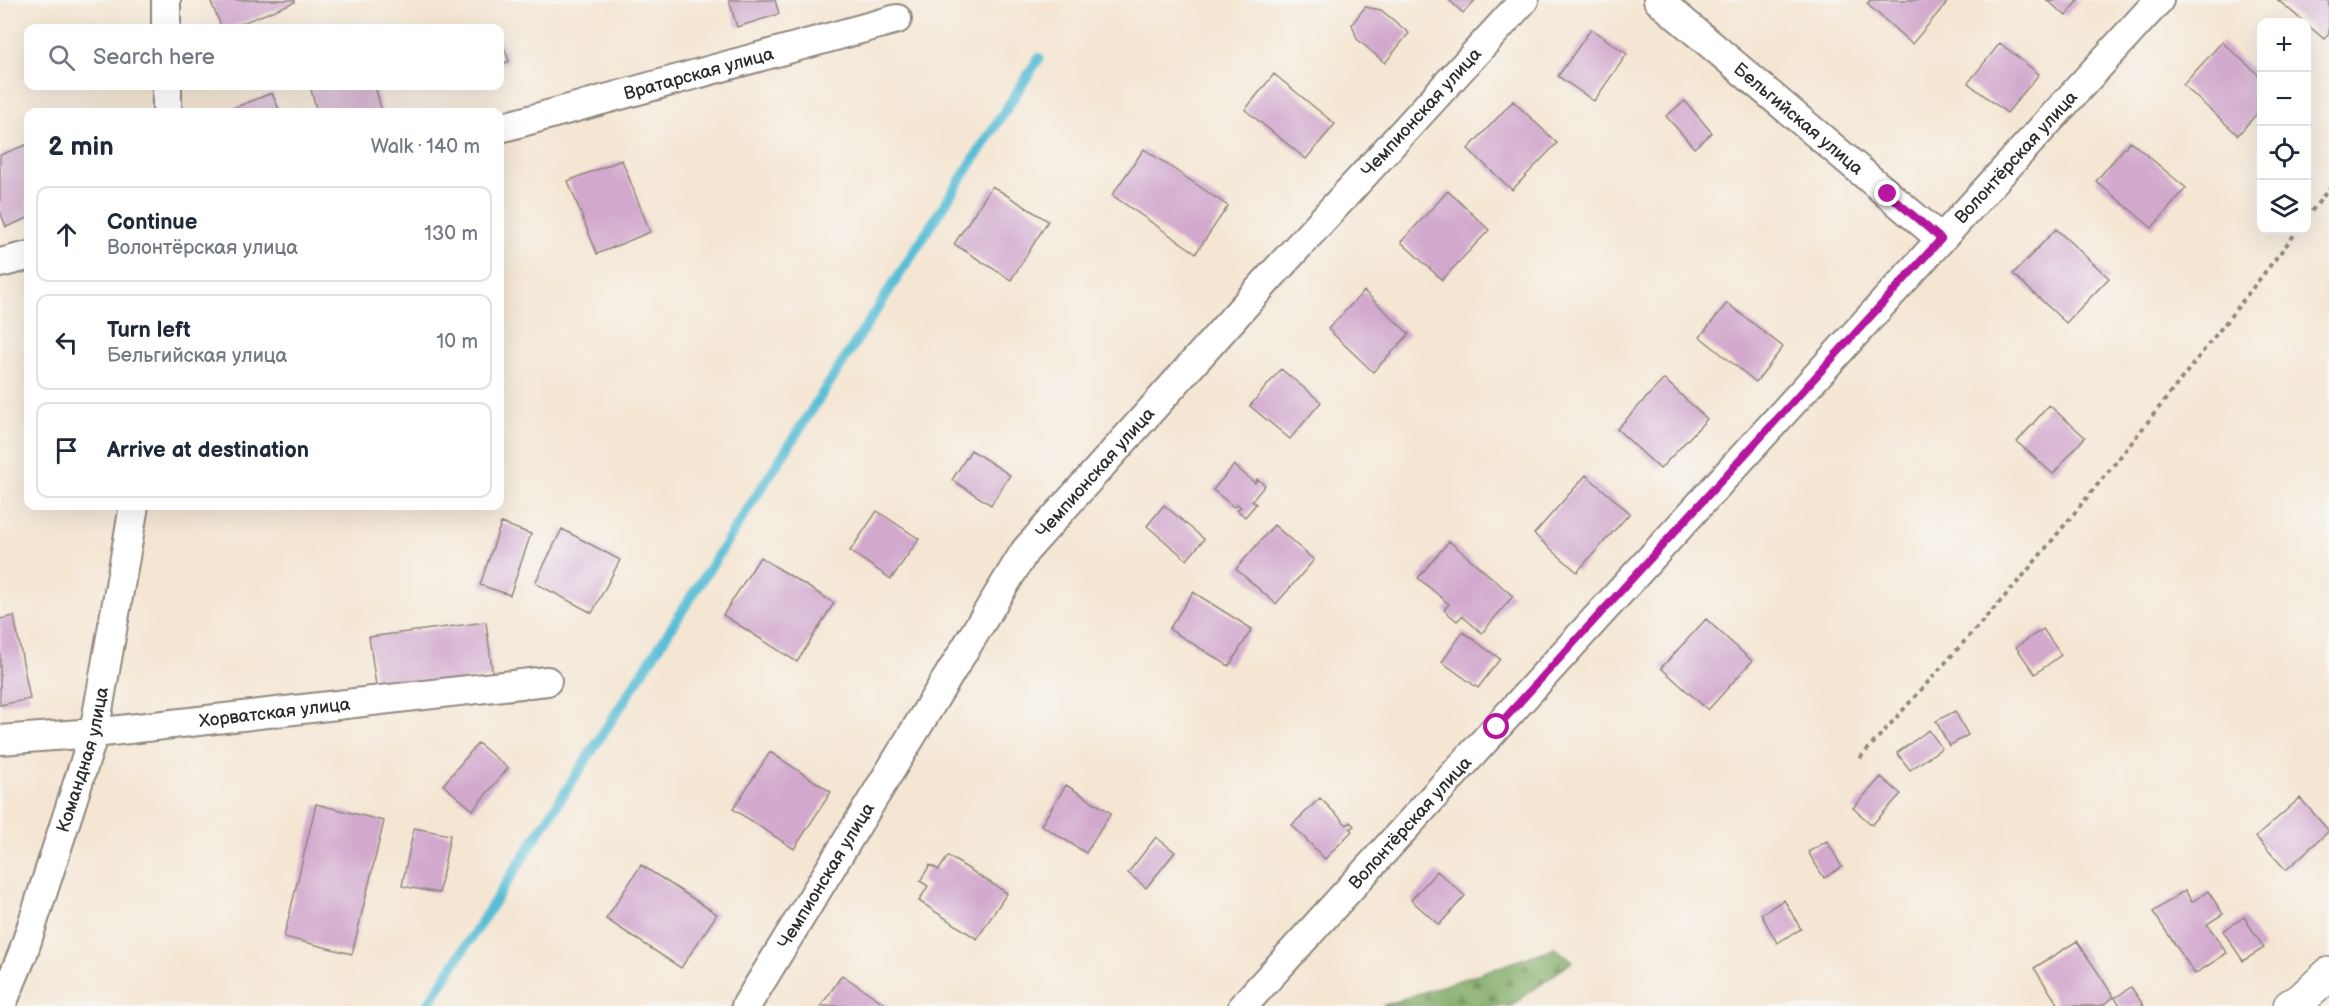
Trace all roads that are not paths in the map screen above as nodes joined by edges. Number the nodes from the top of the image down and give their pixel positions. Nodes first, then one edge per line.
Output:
1 (166, 0) edge
2 (1524, 0) edge
3 (1658, 0) edge
4 (2159, 0) edge
5 (897, 19) dead end
6 (166, 24) edge
7 (166, 90) edge
8 (167, 108) edge
9 (504, 127) edge
10 (1941, 239) junction
11 (24, 257) edge
12 (0, 263) edge
13 (133, 510) edge
14 (548, 681) dead end
15 (94, 733) junction
16 (0, 740) edge
17 (2329, 974) edge
18 (1, 1006) edge
19 (746, 1006) edge
20 (1243, 1006) edge
21 (2290, 1006) edge

1 - 6 street
2 - 19 street, Чемпионская улица
3 - 10 street, Бельгийская улица
4 - 10 street, Волонтёрская улица
5 - 9 street, Вратарская улица
7 - 8 street
10 - 20 street, Волонтёрская улица
11 - 12 street
13 - 15 street, Командная улица
14 - 15 street, Хорватская улица
15 - 16 street, Хорватская улица
15 - 18 street, Командная улица
17 - 21 main road

